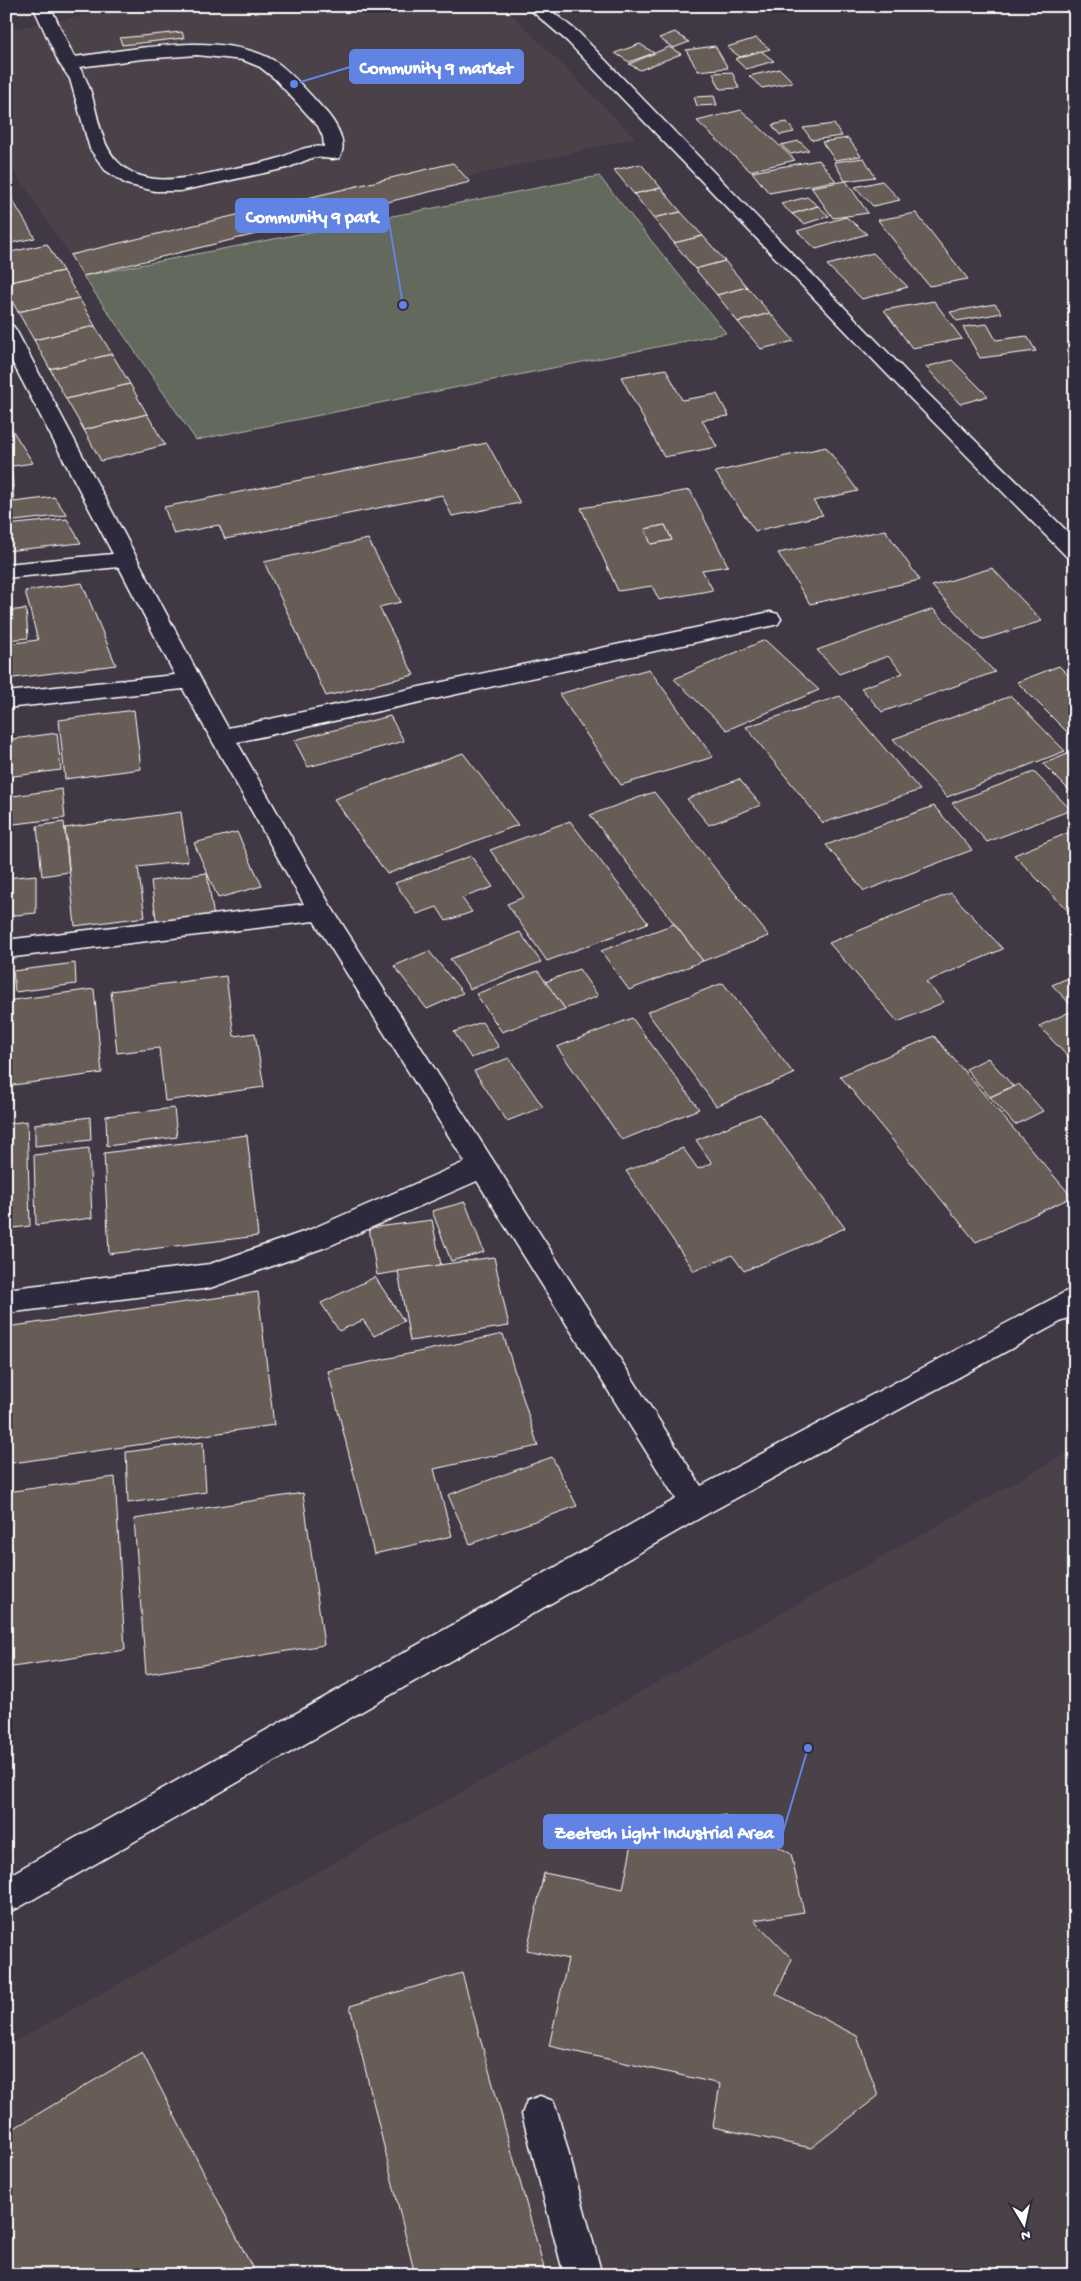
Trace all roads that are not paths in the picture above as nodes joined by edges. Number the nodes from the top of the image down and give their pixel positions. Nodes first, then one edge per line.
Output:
1 (41, 6) edge
2 (534, 6) edge
3 (68, 63) junction
4 (6, 330) edge
5 (18, 373) edge
6 (1075, 552) edge
7 (126, 560) junction
8 (6, 571) edge
9 (770, 619) dead end
10 (190, 681) junction
11 (6, 700) edge
12 (222, 737) junction
13 (321, 911) junction
14 (6, 949) edge
15 (482, 1166) junction
16 (1075, 1300) edge
17 (6, 1301) edge
18 (696, 1504) junction
19 (6, 1896) edge
20 (540, 2114) dead end
21 (582, 2275) edge

1 - 3 street
2 - 6 street
3 - 3 street
4 - 5 street
5 - 7 street
7 - 8 street
7 - 10 street
9 - 12 street
10 - 11 street
10 - 12 street
12 - 13 street
13 - 14 street
13 - 15 street
15 - 17 street
15 - 18 street
16 - 18 street
18 - 19 street
20 - 21 street

